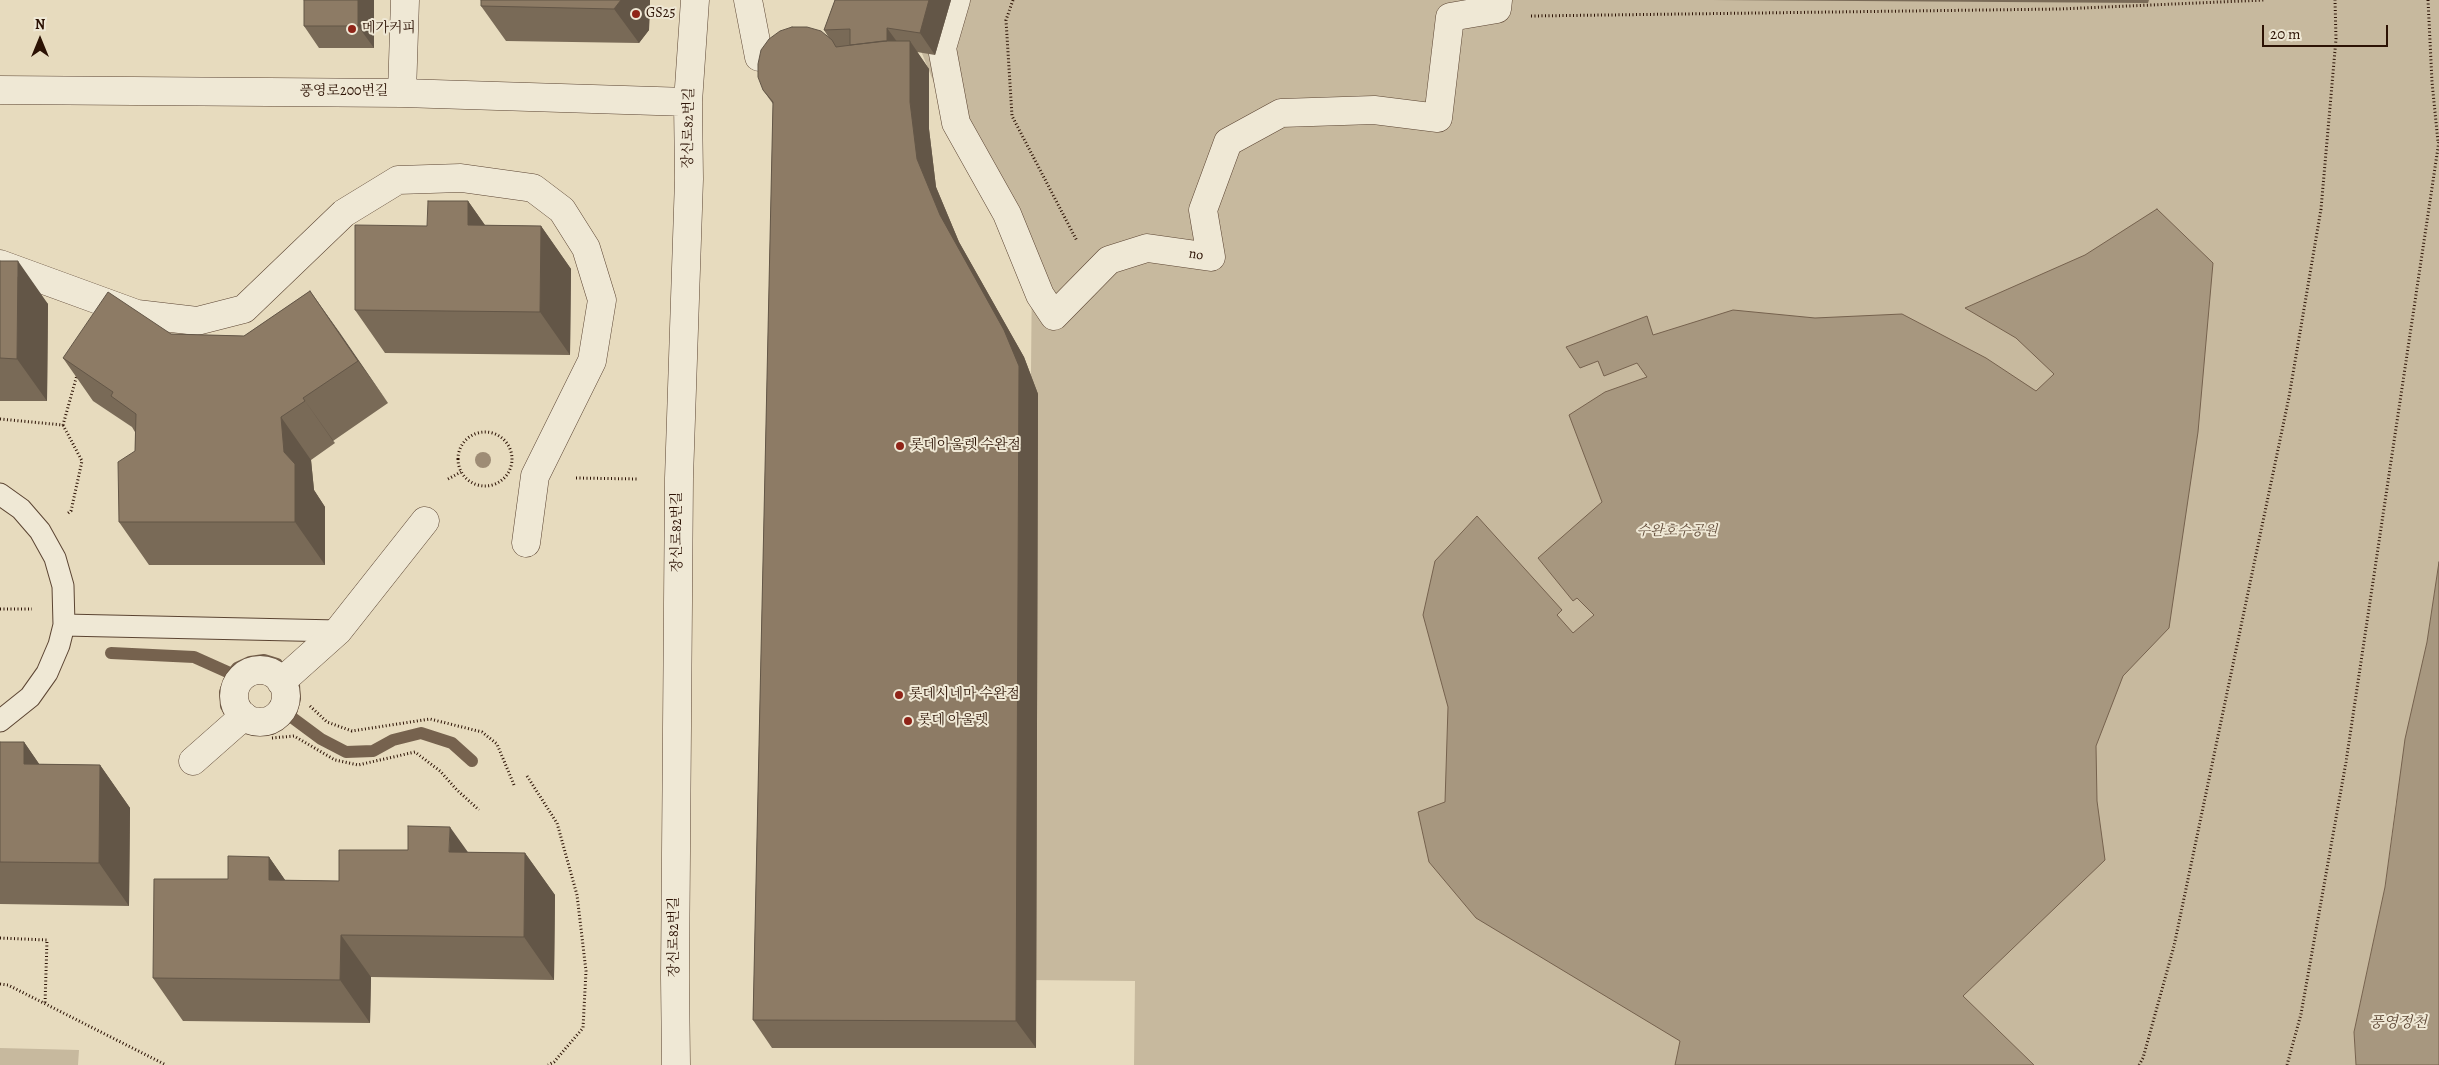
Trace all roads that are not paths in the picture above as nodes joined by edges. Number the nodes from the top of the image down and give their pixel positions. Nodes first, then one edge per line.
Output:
1 (405, 0) edge
2 (694, 0) edge
3 (748, 0) edge
4 (956, 0) edge
5 (1498, 0) edge
6 (820, 51) edge
7 (0, 90) edge
8 (402, 92) junction
9 (688, 102) junction
10 (0, 264) edge
11 (0, 494) edge
12 (425, 521) dead end
13 (526, 543) dead end
14 (64, 625) junction
15 (338, 631) junction
16 (281, 682) junction
17 (0, 721) edge
18 (236, 722) junction
19 (194, 761) dead end
20 (676, 1065) edge

1 - 8 street
2 - 9 street, 장신로82번길
3 - 6 street
4 - 5 street, no
7 - 8 street, 풍영로200번길
8 - 9 street, 풍영로200번길
9 - 20 street, 장신로82번길
10 - 13 street
11 - 14 lane
12 - 15 street
14 - 15 lane
14 - 17 lane
15 - 16 street
16 - 18 street
16 - 18 street
18 - 19 street

